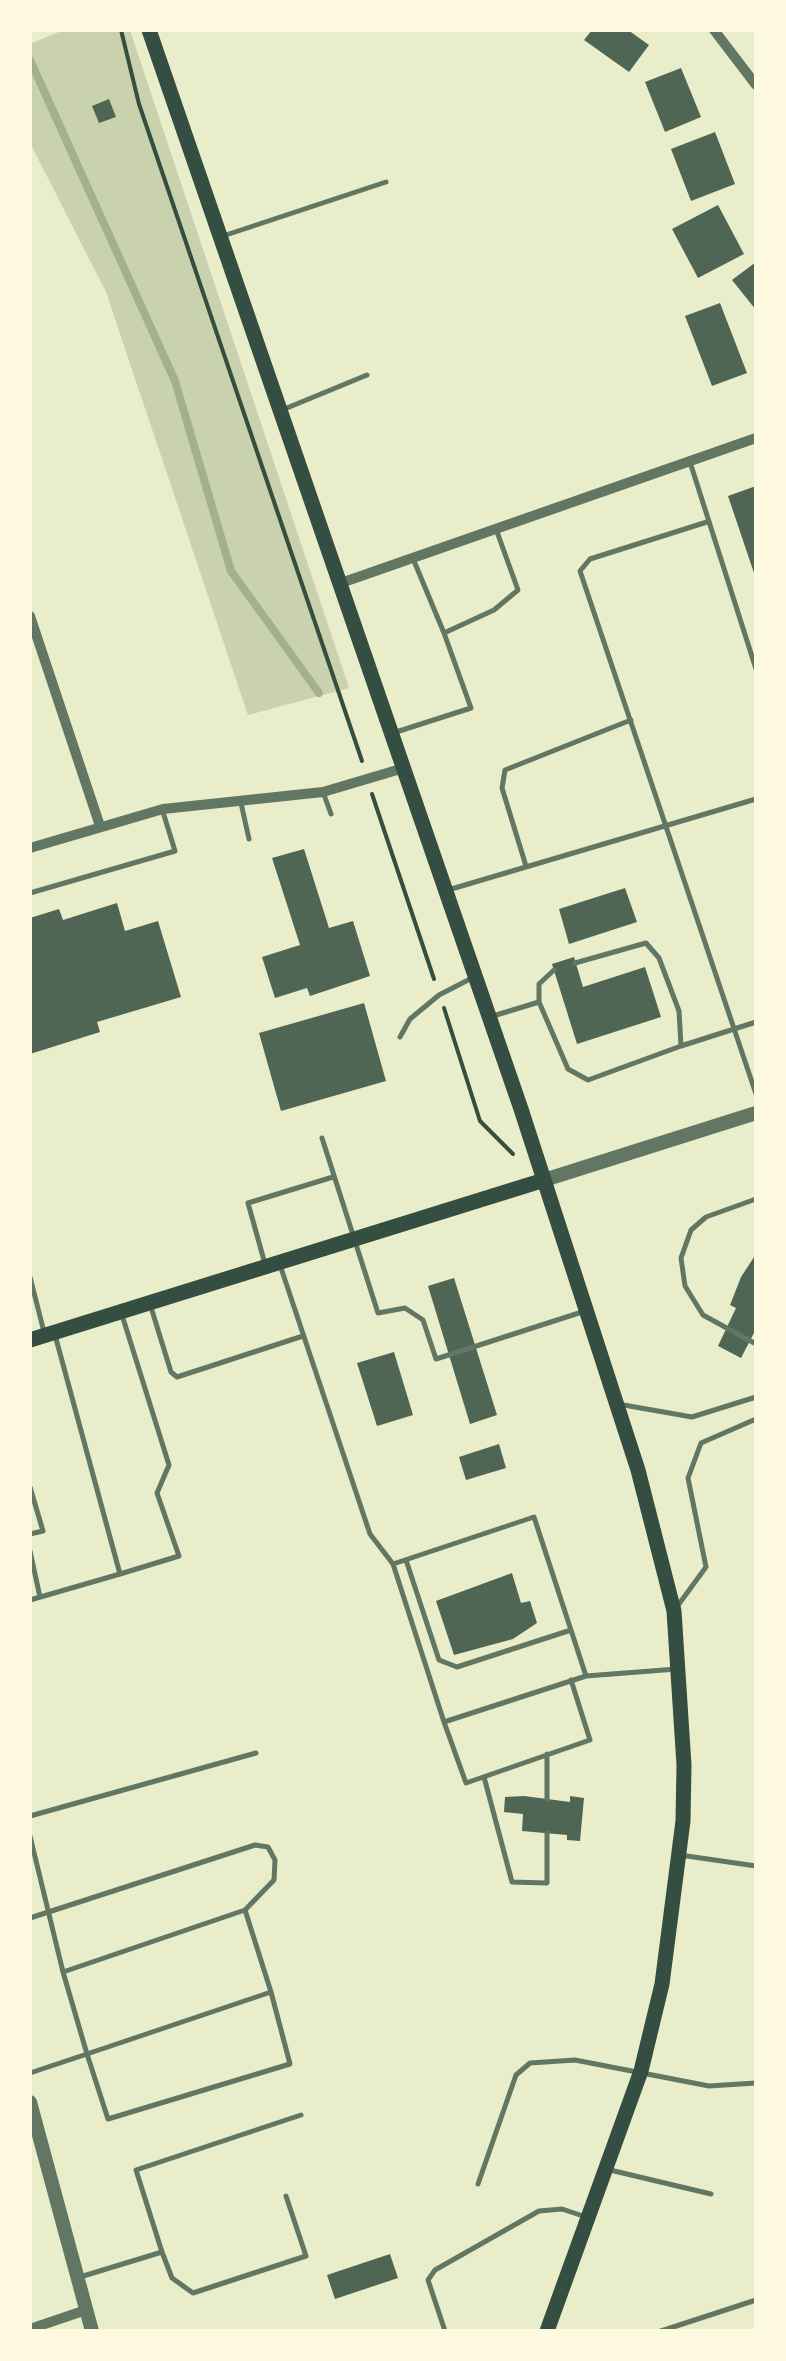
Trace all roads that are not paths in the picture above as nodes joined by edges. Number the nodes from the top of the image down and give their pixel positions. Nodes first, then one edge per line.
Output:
1 (149, 30) edge
2 (714, 30) edge
3 (754, 76) edge
4 (386, 182) dead end
5 (219, 237) junction
6 (366, 375) dead end
7 (279, 411) junction
8 (756, 438) edge
9 (690, 462) junction
10 (707, 522) junction
11 (496, 529) junction
12 (413, 558) junction
13 (341, 583) junction
14 (30, 616) edge
15 (444, 633) junction
16 (756, 669) edge
17 (631, 720) junction
18 (392, 734) junction
19 (404, 768) junction
20 (324, 792) junction
21 (756, 800) edge
22 (240, 801) junction
23 (162, 809) junction
24 (331, 814) dead end
25 (100, 826) junction
26 (668, 828) junction
27 (249, 840) dead end
28 (30, 848) edge
29 (526, 866) junction
30 (445, 891) junction
31 (30, 893) edge
32 (575, 962) dead end
33 (554, 970) dead end
34 (476, 976) junction
35 (539, 1002) junction
36 (490, 1016) junction
37 (756, 1022) edge
38 (735, 1030) junction
39 (400, 1037) dead end
40 (681, 1046) junction
41 (756, 1094) edge
42 (756, 1113) edge
43 (322, 1138) dead end
44 (333, 1177) junction
45 (541, 1182) junction
46 (756, 1199) edge
47 (352, 1240) junction
48 (272, 1265) junction
49 (30, 1277) edge
50 (149, 1302) junction
51 (121, 1311) junction
52 (585, 1311) junction
53 (43, 1335) edge
54 (304, 1336) junction
55 (756, 1344) edge
56 (756, 1397) edge
57 (616, 1404) junction
58 (756, 1419) edge
59 (30, 1487) edge
60 (30, 1534) edge
61 (30, 1551) edge
62 (406, 1560) junction
63 (393, 1564) junction
64 (120, 1574) junction
65 (40, 1597) junction
66 (30, 1600) edge
67 (674, 1611) junction
68 (571, 1630) junction
69 (680, 1669) junction
70 (586, 1676) junction
71 (571, 1680) junction
72 (444, 1722) junction
73 (256, 1754) dead end
74 (546, 1754) junction
75 (484, 1777) junction
76 (547, 1799) dead end
77 (30, 1816) edge
78 (547, 1833) dead end
79 (30, 1836) edge
80 (680, 1855) junction
81 (756, 1866) edge
82 (245, 1910) junction
83 (49, 1914) junction
84 (30, 1918) edge
85 (64, 1972) junction
86 (271, 1992) junction
87 (87, 2054) junction
88 (641, 2071) junction
89 (30, 2073) edge
90 (756, 2083) edge
91 (30, 2102) edge
92 (301, 2114) dead end
93 (32, 2119) edge
94 (606, 2169) junction
95 (478, 2184) dead end
96 (711, 2194) dead end
97 (286, 2196) dead end
98 (589, 2218) junction
99 (162, 2252) junction
100 (77, 2278) junction
101 (756, 2300) edge
102 (86, 2310) junction
103 (30, 2330) edge
104 (92, 2331) edge
105 (445, 2331) edge
106 (547, 2331) edge
107 (661, 2331) edge

1 - 5 main road
2 - 3 street
4 - 5 lane
5 - 7 main road
6 - 7 lane
7 - 13 main road
8 - 9 street
9 - 10 lane
9 - 11 street
10 - 16 lane
10 - 17 lane
11 - 12 street
11 - 15 lane
12 - 13 street
12 - 15 lane
13 - 18 main road
14 - 25 street
15 - 18 lane
17 - 26 lane
17 - 29 lane
18 - 19 main road
19 - 20 street
19 - 30 main road
20 - 22 street
20 - 24 lane
21 - 26 lane
22 - 23 street
22 - 27 lane
23 - 25 street
23 - 31 lane
25 - 28 street
26 - 29 lane
26 - 38 lane
29 - 30 lane
30 - 34 main road
32 - 40 lane
33 - 35 lane
34 - 36 main road
34 - 39 lane
35 - 36 lane
35 - 40 lane
36 - 45 main road
37 - 38 lane
38 - 40 lane
38 - 41 lane
42 - 45 street
43 - 44 lane
44 - 47 lane
44 - 48 lane
45 - 47 main road
45 - 52 main road
46 - 55 lane
47 - 48 main road
47 - 52 lane
48 - 50 main road
48 - 54 lane
49 - 53 lane
50 - 51 main road
50 - 54 lane
51 - 53 main road
51 - 64 lane
52 - 57 main road
53 - 64 lane
54 - 63 lane
56 - 57 lane
57 - 67 main road
58 - 67 lane
59 - 60 lane
61 - 65 lane
62 - 63 lane
62 - 68 lane
62 - 68 lane
63 - 72 lane
64 - 65 lane
65 - 66 lane
67 - 69 main road
68 - 70 lane
69 - 70 lane
69 - 80 main road
70 - 71 lane
71 - 72 lane
71 - 74 lane
72 - 75 lane
73 - 77 lane
74 - 75 lane
74 - 76 lane
75 - 78 lane
79 - 83 lane
80 - 81 lane
80 - 88 main road
82 - 83 lane
82 - 85 lane
82 - 86 lane
83 - 84 lane
83 - 85 lane
85 - 87 lane
86 - 87 lane
86 - 87 lane
87 - 89 lane
88 - 90 lane
88 - 94 main road
88 - 95 lane
91 - 93 street
92 - 99 lane
93 - 100 street
94 - 96 lane
94 - 98 main road
97 - 99 lane
98 - 105 lane
98 - 106 main road
99 - 100 lane
100 - 102 street
101 - 107 lane
102 - 103 street
102 - 104 street

